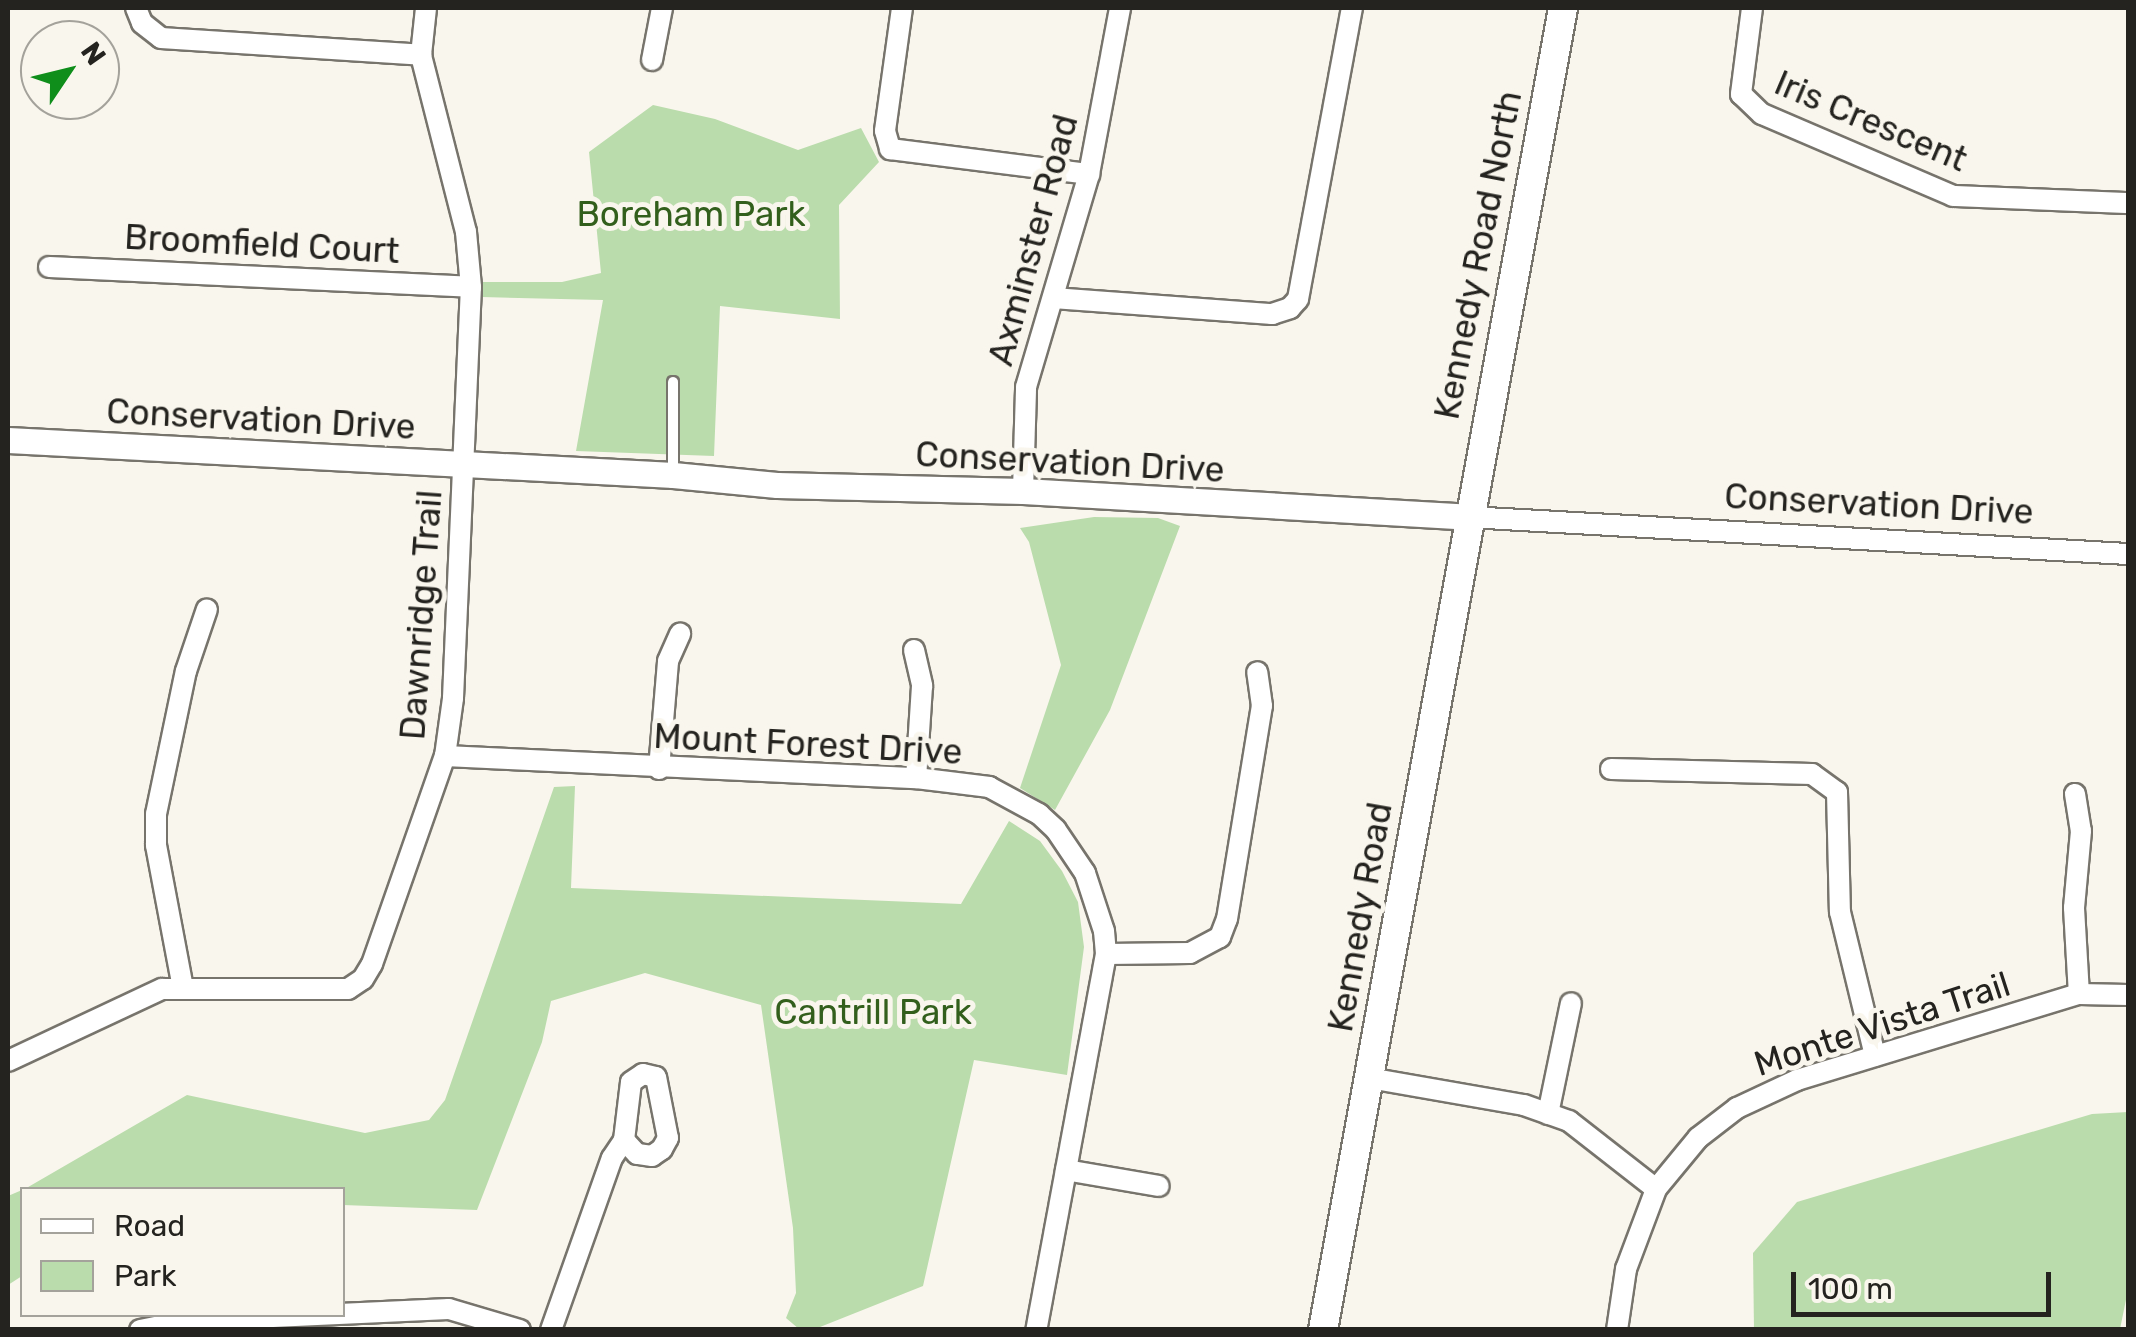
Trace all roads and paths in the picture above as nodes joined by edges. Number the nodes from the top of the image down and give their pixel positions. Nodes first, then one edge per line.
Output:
1 (136, 8) edge
2 (426, 8) edge
3 (662, 8) edge
4 (902, 8) edge
5 (1120, 8) edge
6 (1352, 8) edge
7 (1563, 8) edge
8 (1752, 8) edge
9 (421, 55) junction
10 (652, 60) dead end
11 (1090, 174) junction
12 (2128, 203) edge
13 (50, 267) dead end
14 (471, 287) junction
15 (1053, 298) junction
16 (673, 382) dead end
17 (8, 440) edge
18 (463, 465) junction
19 (673, 475) junction
20 (1023, 491) junction
21 (1468, 517) junction
22 (2128, 554) edge
23 (207, 609) dead end
24 (680, 634) dead end
25 (914, 650) dead end
26 (1257, 672) dead end
27 (445, 756) junction
28 (659, 769) junction
29 (1611, 769) dead end
30 (916, 778) junction
31 (2075, 794) dead end
32 (1106, 954) junction
33 (183, 988) junction
34 (2079, 994) junction
35 (2128, 994) edge
36 (1571, 1004) dead end
37 (1875, 1056) junction
38 (8, 1061) edge
39 (1369, 1078) junction
40 (1548, 1114) junction
41 (624, 1140) dead end
42 (1066, 1170) junction
43 (1159, 1186) dead end
44 (1656, 1189) junction
45 (345, 1313) edge
46 (257, 1317) edge
47 (140, 1330) edge
48 (520, 1330) edge
49 (551, 1330) edge
50 (1036, 1330) edge
51 (1323, 1330) edge
52 (1617, 1330) edge

1 - 9 street
2 - 9 street
3 - 10 street
4 - 11 street
5 - 11 street, Axminster Road
6 - 15 street
7 - 21 main road, Kennedy Road North
8 - 12 street, Iris Crescent
9 - 14 street, Dawnridge Trail
11 - 15 street, Axminster Road
13 - 14 street, Broomfield Court
14 - 18 street, Dawnridge Trail
15 - 20 street, Axminster Road
16 - 19 lane
17 - 18 street, Conservation Drive
18 - 19 street, Conservation Drive
18 - 27 street, Dawnridge Trail
19 - 20 street, Conservation Drive
20 - 21 street, Conservation Drive
21 - 22 street, Conservation Drive
21 - 39 main road, Kennedy Road
23 - 33 street
24 - 28 street
25 - 30 street
26 - 32 street
27 - 28 street, Mount Forest Drive
27 - 33 street, Dawnridge Trail
28 - 30 street, Mount Forest Drive
29 - 37 street
30 - 32 street, Mount Forest Drive
31 - 34 street
32 - 42 street, Mount Forest Drive
33 - 38 street, Dawnridge Trail
34 - 35 street, Monte Vista Trail
34 - 37 street, Monte Vista Trail
36 - 40 street
37 - 44 street, Monte Vista Trail
39 - 40 street
39 - 51 main road, Kennedy Road
40 - 44 street
41 - 49 street
42 - 43 street
42 - 50 street, Mount Forest Drive
44 - 52 street, Monte Vista Trail
45 - 48 street
46 - 47 street

